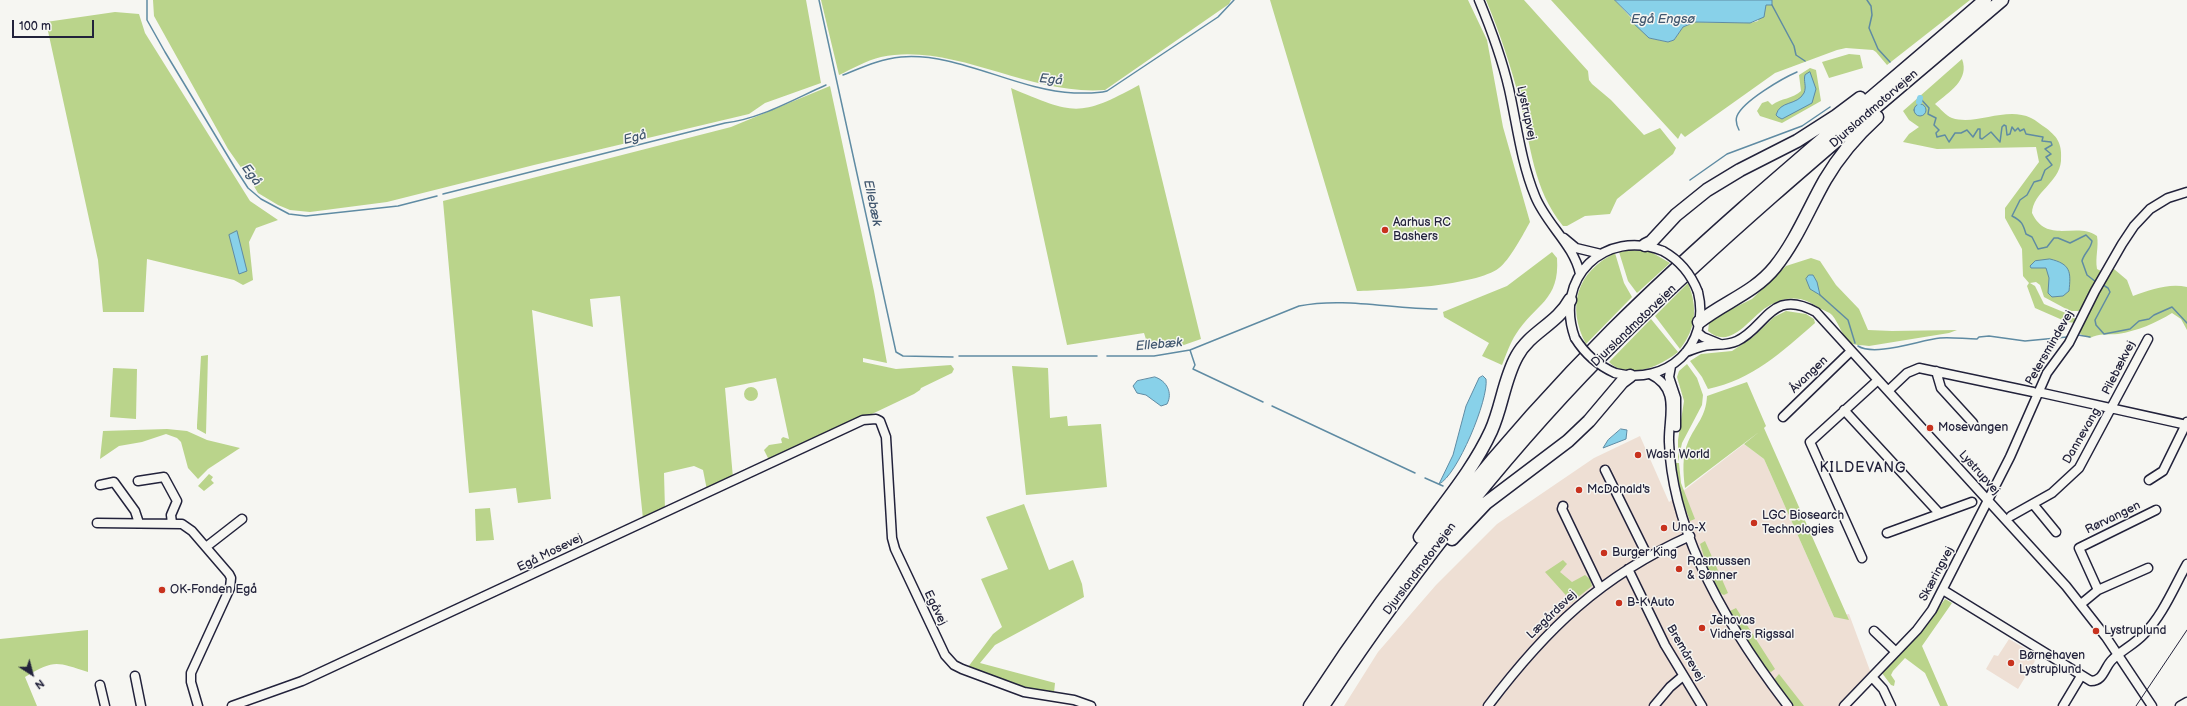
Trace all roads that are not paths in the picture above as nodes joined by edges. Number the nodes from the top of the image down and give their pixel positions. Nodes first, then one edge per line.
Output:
1 (1478, 0) edge
2 (2002, 0) edge
3 (2007, 0) edge
4 (1981, 4) edge
5 (2187, 192) edge
6 (1554, 229) junction
7 (1645, 245) junction
8 (1601, 254) junction
9 (1580, 274) junction
10 (1570, 300) junction
11 (1698, 327) junction
12 (2148, 339) dead end
13 (1722, 344) junction
14 (1851, 351) junction
15 (1686, 352) junction
16 (1671, 366) junction
17 (1936, 371) junction
18 (1650, 374) junction
19 (1630, 376) junction
20 (1878, 380) junction
21 (1888, 390) junction
22 (2035, 392) junction
23 (2113, 408) junction
24 (1844, 410) junction
25 (1783, 417) dead end
26 (876, 418) joint
27 (1973, 423) dead end
28 (2187, 424) edge
29 (1670, 453) junction
30 (1605, 470) dead end
31 (2149, 480) dead end
32 (138, 481) dead end
33 (100, 485) dead end
34 (1988, 501) junction
35 (1972, 502) dead end
36 (2033, 504) junction
37 (1563, 506) dead end
38 (2156, 510) dead end
39 (1939, 513) junction
40 (2011, 516) dead end
41 (242, 519) dead end
42 (97, 523) dead end
43 (172, 523) junction
44 (139, 524) junction
45 (2056, 532) dead end
46 (1887, 533) dead end
47 (1690, 536) junction
48 (206, 547) junction
49 (1648, 557) junction
50 (1862, 558) dead end
51 (2187, 564) edge
52 (2148, 568) dead end
53 (1628, 569) junction
54 (1600, 588) junction
55 (1943, 590) junction
56 (2098, 590) junction
57 (2081, 604) junction
58 (1874, 631) dead end
59 (1896, 652) junction
60 (2118, 655) junction
61 (135, 676) dead end
62 (1343, 676) junction
63 (1683, 676) junction
64 (2081, 676) junction
65 (1872, 677) junction
66 (100, 685) dead end
67 (2187, 702) edge
68 (105, 706) edge
69 (141, 706) edge
70 (198, 706) edge
71 (232, 706) edge
72 (1091, 706) edge
73 (1307, 706) edge
74 (1310, 706) edge
75 (1323, 706) edge
76 (1488, 706) edge
77 (1654, 706) edge
78 (1702, 706) edge
79 (1788, 706) edge
80 (1844, 706) edge
81 (1891, 706) edge
82 (2063, 706) edge
83 (2152, 706) edge
84 (2180, 706) edge

1 - 6 street, Lystrupvej
2 - 62 highway, Djurslandmotorvejen
3 - 11 highway
4 - 7 highway
4 - 74 highway, Djurslandmotorvejen
5 - 22 street, Petersmindevej
6 - 8 street, Lystrupvej
6 - 9 street, Lystrupvej
7 - 8 street
7 - 11 street, bridge
8 - 9 street
9 - 10 street
10 - 19 street, bridge
10 - 73 highway
11 - 13 street
11 - 15 street
12 - 23 street, Pilebækvej
13 - 14 street, Lystrupvej
13 - 15 street, Lystrupvej
14 - 20 street, Lystrupvej
14 - 25 street, Åvangen
15 - 16 street
16 - 18 street
16 - 29 street
17 - 21 street
17 - 22 street
17 - 27 street
18 - 19 street
18 - 29 street
19 - 62 highway
20 - 21 street, Lystrupvej
20 - 24 street
21 - 34 street, Lystrupvej
22 - 23 street
22 - 34 street, Petersmindevej
23 - 28 street
23 - 36 street, Dannevang
24 - 39 street
24 - 50 street
26 - 71 street, Egå Mosevej
26 - 72 street, Egåvej
28 - 31 street
29 - 47 street
30 - 49 street
32 - 43 street
33 - 44 street
34 - 55 street, Skæringvej
34 - 57 street, Lystrupvej
35 - 39 street
36 - 40 street, Dannevang
36 - 45 street
37 - 54 street
38 - 56 street, Rørvangen
39 - 46 street
41 - 48 street
42 - 44 street
43 - 44 street
43 - 48 street
47 - 49 street, Lægårdsvej
47 - 79 street
48 - 70 street
49 - 53 street, Lægårdsvej
51 - 60 street
52 - 56 street
53 - 54 street, Lægårdsvej
53 - 63 street, Bremårevej
54 - 76 street, Lægårdsvej
55 - 59 street, Skæringvej
55 - 64 street
56 - 57 street
57 - 60 street, Lystrupvej
58 - 59 street
59 - 65 street, Skæringvej
60 - 64 street
60 - 83 street, Lystrupvej
61 - 69 street
62 - 75 highway, Djurslandmotorvejen
63 - 77 street
63 - 78 street, Bremårevej
64 - 82 street
65 - 80 street, Skæringvej
65 - 81 street
66 - 68 street
67 - 84 street

